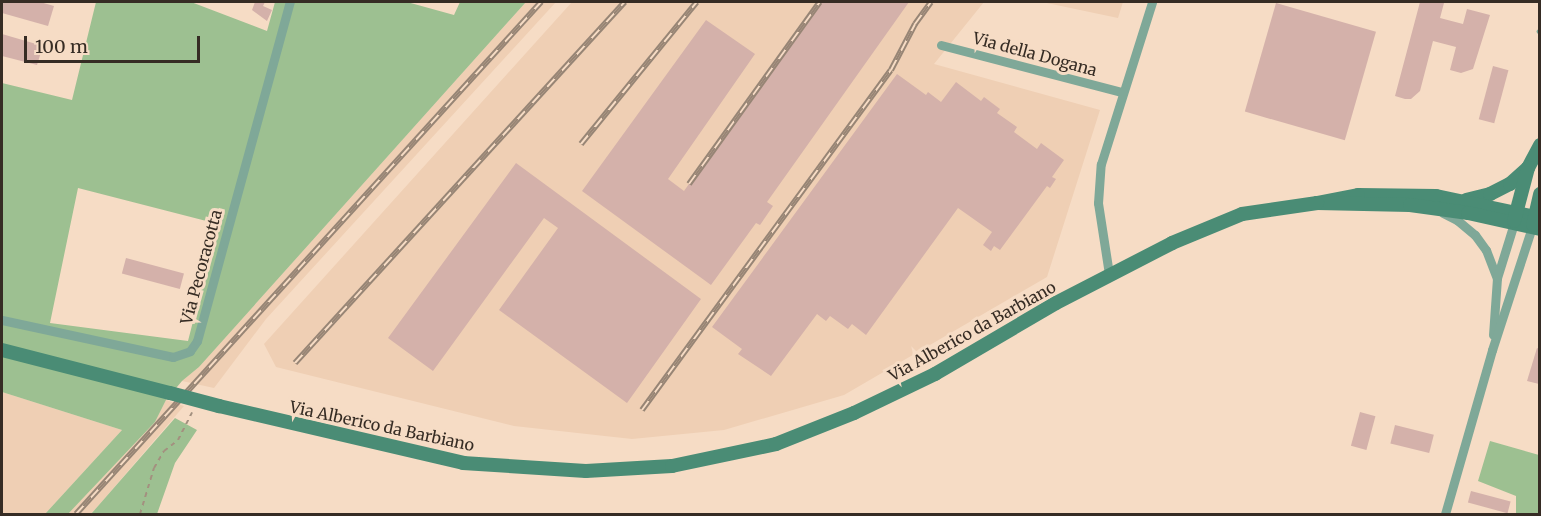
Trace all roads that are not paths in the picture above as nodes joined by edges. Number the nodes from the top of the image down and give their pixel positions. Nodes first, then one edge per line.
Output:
1 (290, 2) edge
2 (1152, 2) edge
3 (941, 45) dead end
4 (1122, 92) junction
5 (1539, 145) edge
6 (1528, 168) junction
7 (1539, 194) edge
8 (1456, 200) junction
9 (1317, 202) junction
10 (1425, 207) junction
11 (1528, 220) edge
12 (1110, 274) junction
13 (1497, 278) junction
14 (2, 320) edge
15 (2, 350) edge
16 (1492, 350) junction
17 (1445, 514) edge

1 - 14 street, Via Pecoracotta
2 - 4 street
3 - 4 street, Via della Dogana
4 - 12 street
5 - 6 main road
6 - 8 main road
6 - 11 main road
7 - 11 main road
8 - 9 main road, Via Alberico da Barbiano
8 - 11 main road, Via Alberico da Barbiano
9 - 10 main road, Via Alberico da Barbiano
9 - 12 main road, Via Alberico da Barbiano
10 - 11 main road, Via Alberico da Barbiano
10 - 13 street
11 - 13 street
11 - 16 street
12 - 15 main road, Via Alberico da Barbiano, bridge
13 - 16 street
16 - 17 street

